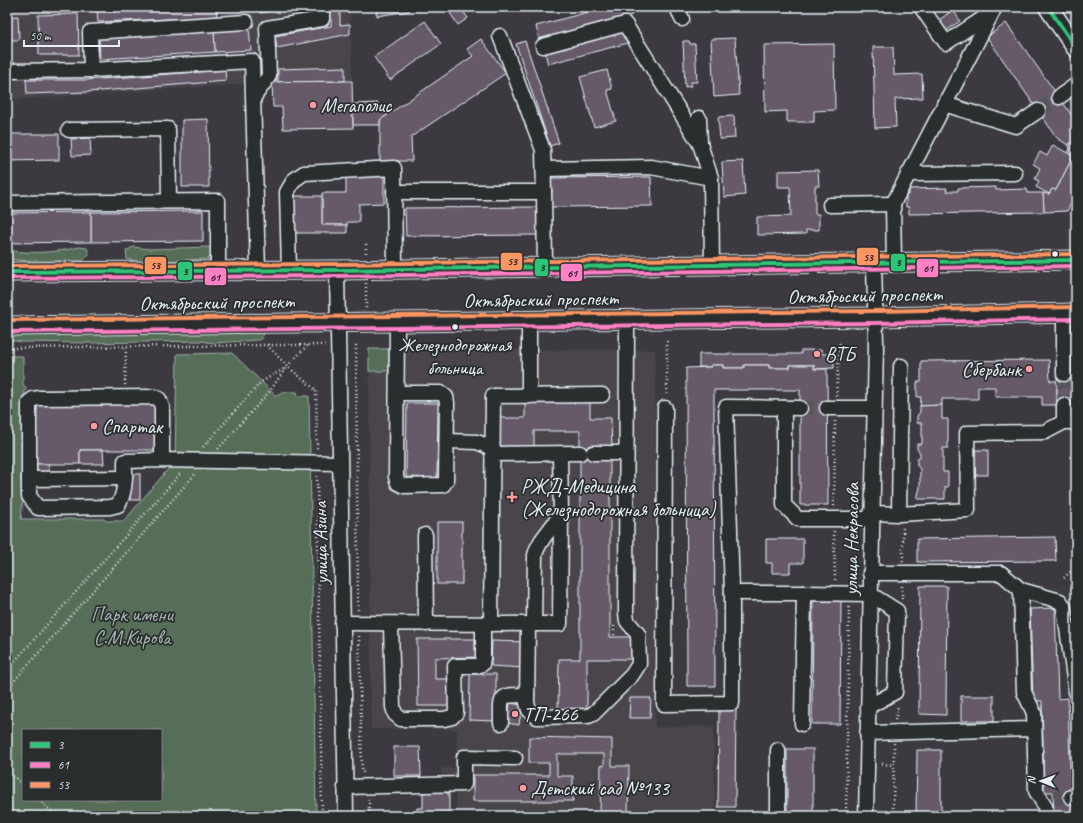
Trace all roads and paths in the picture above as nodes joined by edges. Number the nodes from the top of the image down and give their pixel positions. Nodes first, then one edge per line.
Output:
1 (322, 7) edge
2 (921, 7) edge
3 (1048, 7) edge
4 (996, 9) edge
5 (246, 22) dead end
6 (500, 36) dead end
7 (543, 46) dead end
8 (1076, 48) edge
9 (91, 70) junction
10 (7, 71) edge
11 (1076, 85) edge
12 (254, 97) junction
13 (1059, 97) tunnel mouth
14 (944, 104) junction
15 (1038, 111) tunnel mouth
16 (700, 118) dead end
17 (69, 130) dead end
18 (700, 144) junction
19 (544, 168) junction
20 (1015, 173) dead end
21 (908, 174) junction
22 (711, 178) junction
23 (394, 192) junction
24 (544, 192) junction
25 (169, 201) junction
26 (7, 203) edge
27 (893, 204) junction
28 (830, 205) dead end
29 (366, 244) dead end
30 (1076, 260) edge
31 (894, 262) junction
32 (874, 263) junction
33 (366, 264) junction
34 (712, 265) junction
35 (545, 267) junction
36 (395, 269) junction
37 (258, 270) junction
38 (289, 270) junction
39 (337, 270) junction
40 (218, 271) junction
41 (7, 272) edge
42 (1070, 313) edge
43 (876, 317) junction
44 (627, 320) junction
45 (529, 321) junction
46 (366, 322) junction
47 (397, 322) junction
48 (338, 323) junction
49 (7, 326) edge
50 (667, 341) dead end
51 (840, 341) dead end
52 (267, 345) junction
53 (308, 345) junction
54 (326, 345) dead end
55 (356, 345) dead end
56 (126, 346) junction
57 (7, 348) edge
58 (287, 366) junction
59 (901, 366) dead end
60 (1064, 374) tunnel mouth
61 (397, 394) junction
62 (602, 395) dead end
63 (530, 396) junction
64 (125, 397) junction
65 (665, 401) joint
66 (1064, 405) tunnel mouth
67 (784, 408) junction
68 (800, 408) tunnel mouth
69 (831, 408) junction
70 (874, 408) junction
71 (1070, 422) edge
72 (447, 441) junction
73 (492, 451) junction
74 (626, 453) junction
75 (560, 454) junction
76 (162, 460) junction
77 (191, 461) junction
78 (206, 461) junction
79 (317, 461) junction
80 (339, 462) junction
81 (124, 478) junction
82 (29, 479) junction
83 (560, 512) junction
84 (871, 516) junction
85 (901, 518) junction
86 (834, 519) junction
87 (425, 535) dead end
88 (1076, 566) edge
89 (903, 572) junction
90 (870, 573) junction
91 (1064, 578) dead end
92 (1021, 590) junction
93 (732, 593) junction
94 (804, 593) junction
95 (847, 594) junction
96 (870, 594) junction
97 (358, 603) dead end
98 (342, 623) junction
99 (391, 624) junction
100 (426, 624) junction
101 (487, 624) junction
102 (531, 624) junction
103 (358, 630) dead end
104 (7, 670) edge
105 (7, 689) edge
106 (1076, 692) edge
107 (527, 695) junction
108 (868, 707) junction
109 (502, 723) dead end
110 (802, 724) dead end
111 (1034, 729) junction
112 (867, 733) junction
113 (778, 750) dead end
114 (894, 751) dead end
115 (515, 758) dead end
116 (847, 764) junction
117 (851, 764) dead end
118 (882, 764) dead end
119 (894, 764) junction
120 (7, 770) edge
121 (22, 784) edge
122 (345, 787) junction
123 (368, 787) junction
124 (40, 801) edge
125 (56, 816) edge
126 (322, 816) edge
127 (346, 816) edge
128 (369, 816) edge
129 (778, 816) edge
130 (846, 816) edge
131 (866, 816) edge
132 (893, 816) edge
133 (1046, 816) edge

1 - 12 street
2 - 4 street
3 - 8 main road
4 - 14 street
5 - 9 street
6 - 19 street
7 - 18 street
9 - 10 street
9 - 12 street
11 - 13 street
12 - 37 street
14 - 15 street
14 - 21 street
16 - 18 street
17 - 25 street
18 - 22 street
19 - 22 street
19 - 24 street
20 - 21 street
21 - 27 street
22 - 34 street
23 - 24 street
23 - 36 street
23 - 38 street
24 - 35 street
25 - 26 street
25 - 40 street
27 - 28 street
27 - 31 street
29 - 33 path
30 - 31 main road, Октябрьский проспект
31 - 32 main road, Октябрьский проспект
32 - 34 main road, Октябрьский проспект
32 - 43 street, улица Некрасова
33 - 36 main road, Октябрьский проспект
33 - 39 main road, Октябрьский проспект
33 - 46 path
34 - 35 main road, Октябрьский проспект
35 - 36 main road, Октябрьский проспект
37 - 38 main road, Октябрьский проспект
37 - 40 main road, Октябрьский проспект
38 - 39 main road, Октябрьский проспект
39 - 48 street, улица Азина
40 - 41 main road, Октябрьский проспект
42 - 43 main road, Октябрьский проспект
42 - 60 street
43 - 44 main road, Октябрьский проспект
43 - 70 street, улица Некрасова
44 - 45 main road, Октябрьский проспект
44 - 74 street
45 - 47 main road, Октябрьский проспект
45 - 63 street
46 - 47 main road, Октябрьский проспект
46 - 48 main road, Октябрьский проспект
47 - 61 street
48 - 49 main road, Октябрьский проспект
48 - 80 street, улица Азина
50 - 65 path
51 - 69 path
52 - 53 path
52 - 56 path
52 - 58 path
53 - 54 path
53 - 58 path
55 - 97 path
56 - 57 path
56 - 64 path
58 - 77 path
58 - 78 path
58 - 79 path
59 - 85 street
61 - 72 street
61 - 72 street
62 - 63 street
63 - 73 street
64 - 76 street
64 - 82 street
65 - 93 street
66 - 71 street
67 - 68 street
67 - 86 street
67 - 93 street
69 - 70 street
69 - 86 path
70 - 84 street, улица Некрасова
71 - 85 street
72 - 73 street
73 - 75 street
73 - 101 street
74 - 75 street
74 - 107 street
75 - 83 street
76 - 77 street
76 - 81 street
77 - 78 street
77 - 104 path
78 - 79 street
78 - 105 path
79 - 80 street
79 - 126 path
80 - 98 street, улица Азина
81 - 82 street
81 - 82 street
83 - 102 street
83 - 102 street
84 - 85 street
84 - 86 street
84 - 90 street, улица Некрасова
85 - 89 path
86 - 95 path
87 - 100 street
88 - 91 path
89 - 90 street
89 - 92 street
90 - 96 street, улица Некрасова
92 - 106 street
92 - 111 street
93 - 94 street
94 - 95 street
94 - 110 street
95 - 96 street
95 - 116 path
96 - 108 street, улица Некрасова
96 - 108 street
98 - 99 street
98 - 122 street, улица Азина
99 - 100 street
99 - 101 street
100 - 101 street
101 - 102 street
102 - 107 street
103 - 123 path
107 - 109 street
108 - 112 street, улица Некрасова
111 - 112 street
111 - 133 street
112 - 131 street, улица Некрасова
113 - 129 street
114 - 119 path
115 - 123 street
116 - 117 path
116 - 130 path
118 - 119 path
119 - 132 path
120 - 121 path
122 - 123 street
122 - 127 street, улица Азина
123 - 128 path
124 - 125 path

